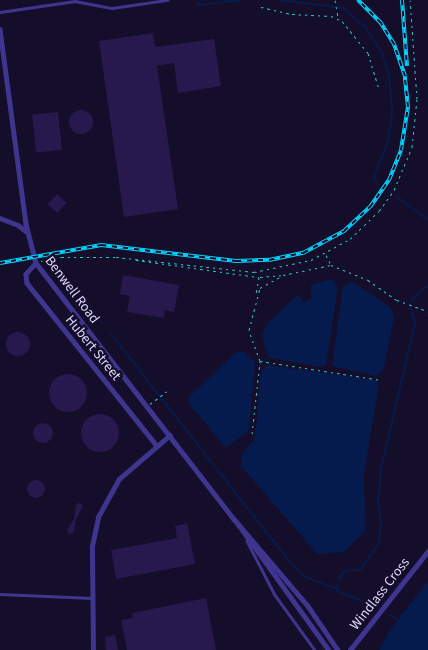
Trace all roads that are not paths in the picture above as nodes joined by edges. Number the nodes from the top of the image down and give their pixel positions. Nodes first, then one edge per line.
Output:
1 (167, 0) edge
2 (0, 12) edge
3 (0, 30) edge
4 (0, 218) edge
5 (27, 233) junction
6 (36, 263) junction
7 (170, 435) junction
8 (157, 446) junction
9 (234, 519) junction
10 (247, 541) junction
11 (428, 551) edge
12 (0, 594) edge
13 (92, 598) junction
14 (93, 650) edge
15 (315, 650) edge
16 (330, 650) edge
17 (338, 650) edge
18 (350, 650) edge

1 - 2 lane
3 - 5 street, Benwell Road
4 - 5 street
5 - 6 street, Benwell Road
6 - 7 street, Benwell Road
6 - 8 street, Hubert Street
7 - 8 street
7 - 9 street, Benwell Road
8 - 13 street
9 - 10 street, Benwell Road
9 - 17 street, Benwell Road
10 - 15 lane, Benwell Road
10 - 16 street, Benwell Road
11 - 18 street, Windlass Cross
12 - 13 lane
13 - 14 street

